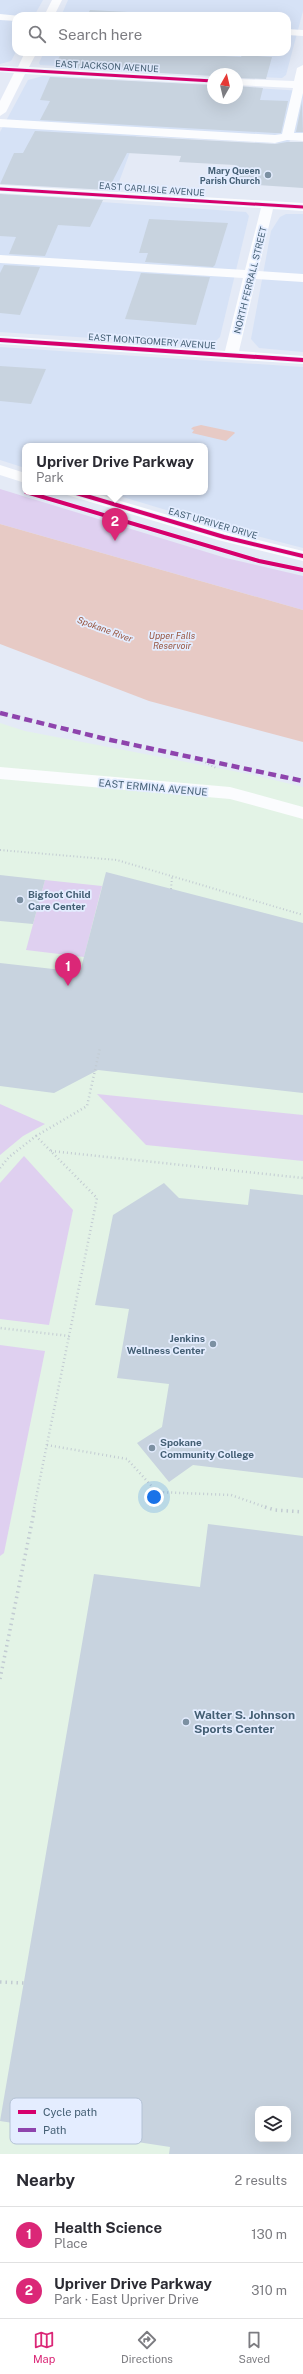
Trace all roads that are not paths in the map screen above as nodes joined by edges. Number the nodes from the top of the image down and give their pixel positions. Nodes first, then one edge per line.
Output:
1 (57, 0) edge
2 (51, 12) edge
3 (0, 17) edge
4 (12, 18) edge
5 (291, 32) edge
6 (303, 32) edge
7 (29, 56) edge
8 (303, 68) edge
9 (0, 69) edge
10 (22, 70) junction
11 (207, 80) edge
12 (243, 82) edge
13 (301, 85) edge
14 (0, 112) edge
15 (0, 124) edge
16 (287, 136) junction
17 (303, 137) edge
18 (0, 188) edge
19 (268, 205) junction
20 (303, 207) edge
21 (0, 259) edge
22 (251, 274) junction
23 (303, 278) edge
24 (0, 340) edge
25 (231, 355) junction
26 (303, 360) edge
27 (0, 470) edge
28 (22, 477) edge
29 (83, 495) edge
30 (303, 556) edge
31 (0, 773) edge
32 (303, 813) edge

1 - 2 street
3 - 4 street
5 - 6 street
7 - 10 street
8 - 13 street
9 - 10 street, EAST JACKSON AVENUE
10 - 11 street, EAST JACKSON AVENUE
10 - 14 street
12 - 13 street
13 - 16 street
15 - 16 street
16 - 17 street
18 - 19 street, EAST CARLISLE AVENUE
19 - 20 street, EAST CARLISLE AVENUE
19 - 22 street, NORTH FERRALL STREET
21 - 22 street
22 - 23 street
22 - 25 street, NORTH FERRALL STREET
24 - 25 street, EAST MONTGOMERY AVENUE
25 - 26 street, EAST MONTGOMERY AVENUE
27 - 28 street
29 - 30 street, EAST UPRIVER DRIVE
31 - 32 street, EAST ERMINA AVENUE

